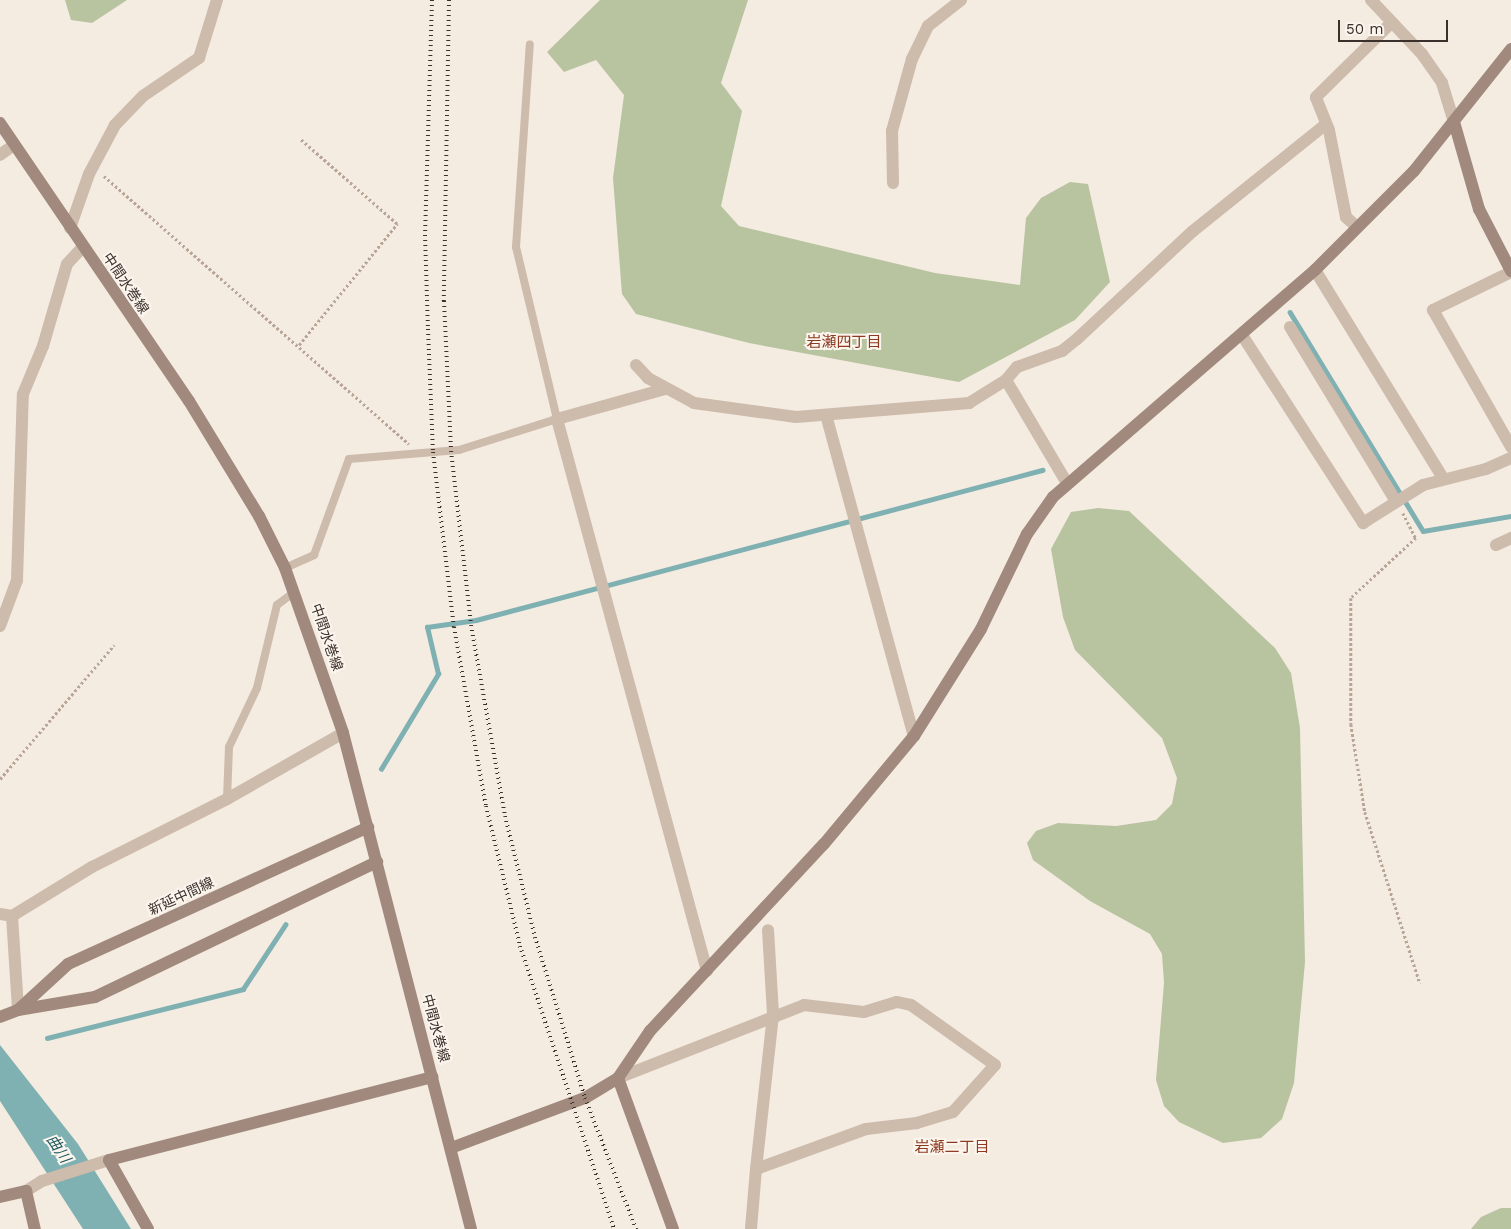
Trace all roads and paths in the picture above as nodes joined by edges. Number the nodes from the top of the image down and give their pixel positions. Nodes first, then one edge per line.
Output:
1 (216, 0) edge
2 (961, 0) edge
3 (1371, 0) edge
4 (1390, 24) junction
5 (530, 44) dead end
6 (1511, 49) edge
7 (1454, 122) junction
8 (0, 123) edge
9 (1325, 125) junction
10 (301, 140) dead end
11 (14, 144) junction
12 (0, 155) edge
13 (94, 166) junction
14 (893, 183) dead end
15 (70, 228) junction
16 (1358, 228) junction
17 (83, 247) junction
18 (1315, 270) junction
19 (1511, 271) edge
20 (1290, 327) dead end
21 (1242, 335) junction
22 (299, 345) junction
23 (636, 365) dead end
24 (1006, 380) junction
25 (665, 389) junction
26 (826, 415) junction
27 (557, 419) junction
28 (1511, 447) edge
29 (411, 453) junction
30 (1511, 458) edge
31 (1443, 478) junction
32 (1067, 483) junction
33 (1396, 501) junction
34 (1511, 538) edge
35 (1496, 545) dead end
36 (285, 568) junction
37 (294, 592) junction
38 (0, 626) edge
39 (114, 645) dead end
40 (343, 733) junction
41 (914, 736) junction
42 (0, 779) edge
43 (227, 800) junction
44 (368, 826) junction
45 (377, 862) junction
46 (6, 915) edge
47 (768, 930) dead end
48 (708, 971) junction
49 (1420, 983) dead end
50 (18, 1010) junction
51 (773, 1014) junction
52 (0, 1018) edge
53 (433, 1077) junction
54 (618, 1078) junction
55 (451, 1148) junction
56 (103, 1164) junction
57 (756, 1169) junction
58 (26, 1191) junction
59 (0, 1197) edge
60 (35, 1229) edge
61 (148, 1229) edge
62 (471, 1229) edge
63 (673, 1229) edge
64 (751, 1229) edge

1 - 13 street
2 - 14 street
3 - 4 street
4 - 7 street
4 - 9 street
5 - 27 lane
6 - 7 street
7 - 16 street
7 - 19 street
8 - 11 street, 中間水巻線
9 - 16 street
9 - 24 street
10 - 22 path
11 - 12 street
11 - 15 street, 中間水巻線
13 - 15 street
13 - 22 path
15 - 17 street, 中間水巻線
16 - 18 street
17 - 36 street, 中間水巻線
17 - 38 street
18 - 21 street
18 - 31 street
19 - 28 street
20 - 33 street
21 - 32 street
21 - 33 street
22 - 29 path
23 - 25 street
24 - 26 street
24 - 32 street
25 - 26 street
25 - 27 street
26 - 41 street
27 - 29 lane
27 - 48 street
29 - 36 lane
30 - 31 street
31 - 33 street
32 - 41 street
33 - 49 path
34 - 35 street
36 - 37 street, 中間水巻線
37 - 40 street, 中間水巻線
37 - 43 lane
39 - 42 path
40 - 43 street
40 - 44 street, 中間水巻線
41 - 48 street
43 - 46 street
44 - 45 street, 中間水巻線
44 - 50 street, 新延中間線
45 - 50 street, 新延中間線
45 - 53 street, 中間水巻線
46 - 50 street
47 - 51 street
48 - 54 street
50 - 52 street, 新延中間線
51 - 54 street
51 - 57 street
51 - 57 street
53 - 55 street, 中間水巻線
53 - 56 street
54 - 55 street
54 - 63 street
55 - 62 street, 中間水巻線
56 - 58 street
56 - 61 street
57 - 64 street
58 - 59 street
58 - 60 street

